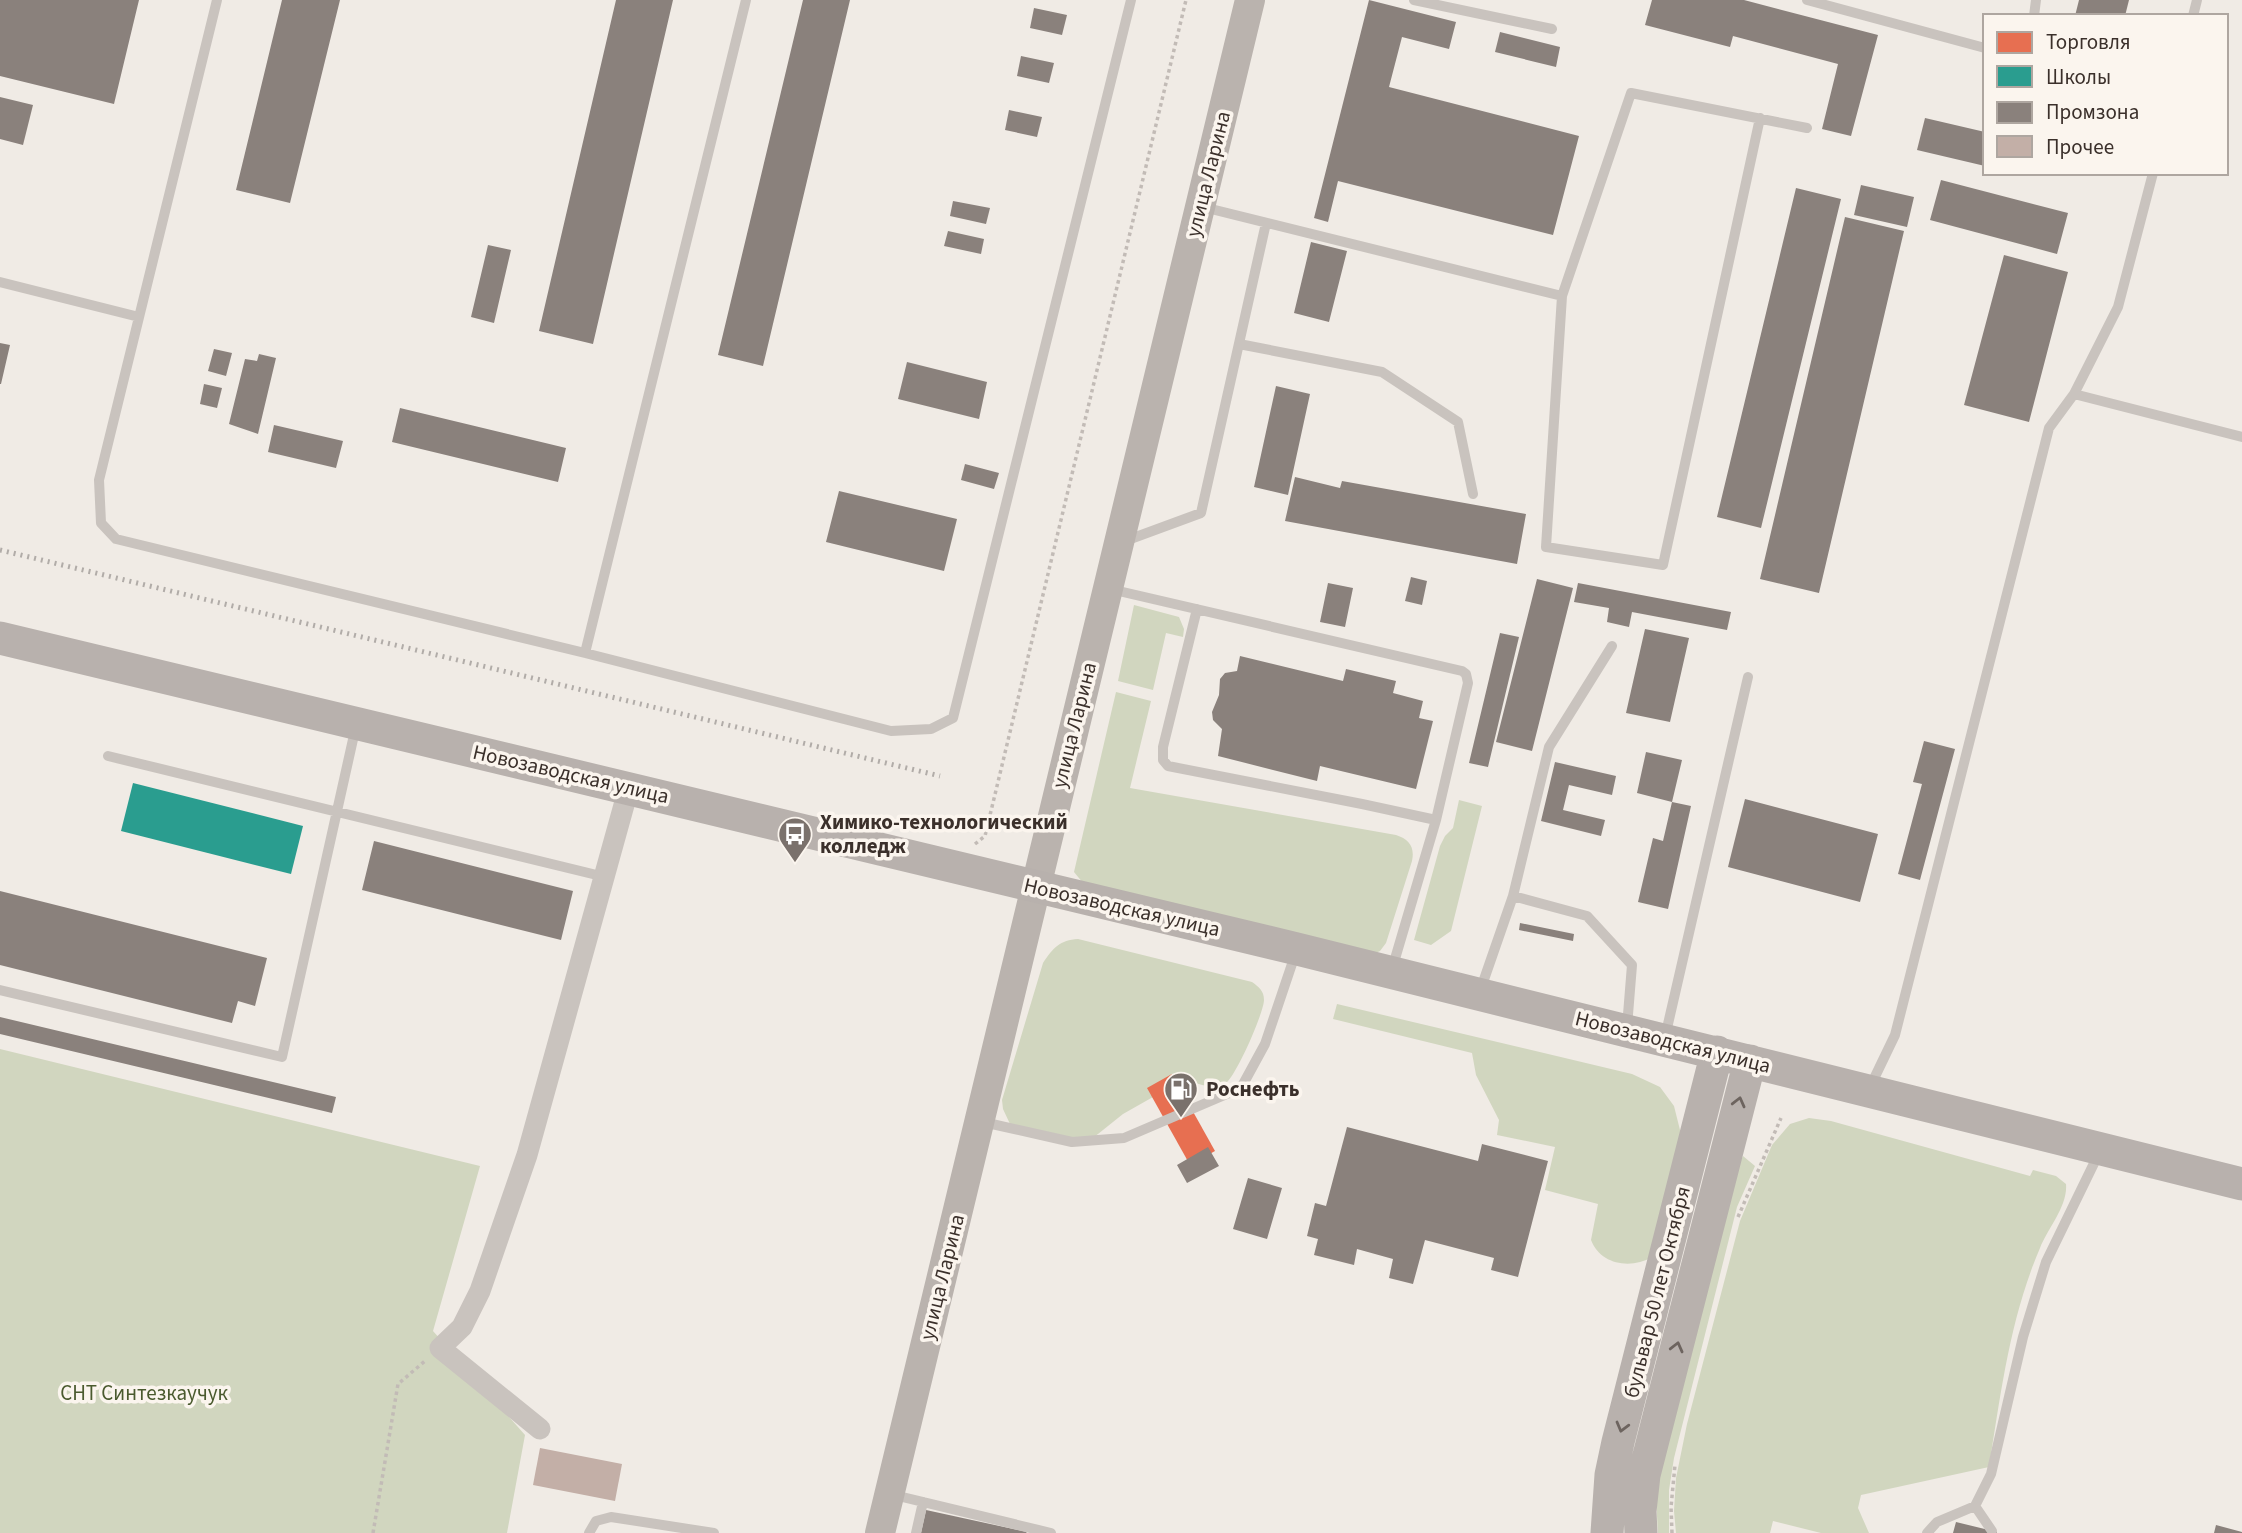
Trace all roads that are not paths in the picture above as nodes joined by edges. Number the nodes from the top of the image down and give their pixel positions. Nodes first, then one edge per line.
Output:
1 (216, 0) edge
2 (746, 0) edge
3 (1131, 0) edge
4 (1250, 0) edge
5 (1415, 0) edge
6 (1807, 0) edge
7 (1552, 29) dead end
8 (1983, 47) edge
9 (1760, 118) junction
10 (1807, 128) dead end
11 (2151, 175) edge
12 (1200, 206) junction
13 (1266, 223) junction
14 (0, 282) edge
15 (1562, 296) junction
16 (139, 317) junction
17 (1239, 344) junction
18 (2074, 394) junction
19 (2242, 437) edge
20 (1474, 494) dead end
21 (1118, 543) junction
22 (1107, 588) junction
23 (1197, 609) junction
24 (0, 638) edge
25 (1612, 646) dead end
26 (584, 653) junction
27 (1748, 677) dead end
28 (356, 723) junction
29 (108, 756) dead end
30 (629, 788) junction
31 (337, 811) junction
32 (1436, 820) junction
33 (605, 877) junction
34 (1035, 887) junction
35 (1513, 896) junction
36 (1297, 948) junction
37 (1391, 972) junction
38 (0, 990) edge
39 (1479, 994) junction
40 (1627, 1030) junction
41 (1665, 1040) junction
42 (1717, 1052) junction
43 (1750, 1061) junction
44 (1867, 1092) junction
45 (980, 1122) junction
46 (1693, 1149) junction
47 (2100, 1150) junction
48 (1724, 1160) junction
49 (2242, 1184) edge
50 (540, 1429) dead end
51 (890, 1494) junction
52 (923, 1502) junction
53 (1975, 1506) junction
54 (1992, 1531) dead end
55 (589, 1533) edge
56 (714, 1533) edge
57 (880, 1533) edge
58 (916, 1533) edge
59 (1051, 1533) edge
60 (1607, 1533) edge
61 (1641, 1533) edge
62 (1927, 1533) edge

1 - 16 lane
2 - 26 lane
3 - 26 lane
4 - 12 street, улица Ларина
5 - 7 lane
6 - 8 lane
9 - 10 lane
9 - 15 lane
9 - 15 lane
11 - 18 lane
12 - 13 lane
12 - 21 street, улица Ларина
13 - 15 lane
13 - 17 lane
14 - 16 lane
16 - 26 lane
17 - 20 lane
17 - 21 lane
18 - 19 lane
18 - 44 lane
21 - 22 street, улица Ларина
22 - 23 lane
22 - 34 street, улица Ларина
23 - 32 lane
23 - 32 lane
24 - 28 main road, Новозаводская улица
25 - 35 lane
27 - 41 lane
28 - 30 main road, Новозаводская улица
28 - 31 lane
29 - 31 lane
30 - 33 street
30 - 34 main road, Новозаводская улица
31 - 33 lane
31 - 38 lane
32 - 37 lane
33 - 50 street
34 - 36 main road, Новозаводская улица
34 - 45 street, улица Ларина
35 - 39 lane
35 - 40 lane
36 - 37 main road, Новозаводская улица
36 - 45 lane
37 - 39 main road, Новозаводская улица
39 - 40 main road, Новозаводская улица
40 - 41 main road, Новозаводская улица
41 - 42 main road, Новозаводская улица
42 - 43 main road, Новозаводская улица
42 - 46 main road, бульвар 50 лет Октября
43 - 44 main road, Новозаводская улица
48 -> 43 main road, бульвар 50 лет Октября
44 - 47 main road, Новозаводская улица
45 - 51 street, улица Ларина
46 - 48 main road
46 -> 60 main road, бульвар 50 лет Октября
47 - 49 main road, Новозаводская улица
47 - 53 lane
61 -> 48 main road, бульвар 50 лет Октября
51 - 52 lane
51 - 57 street, улица Ларина
52 - 58 lane
52 - 59 lane
53 - 54 lane
53 - 62 lane
55 - 56 lane

